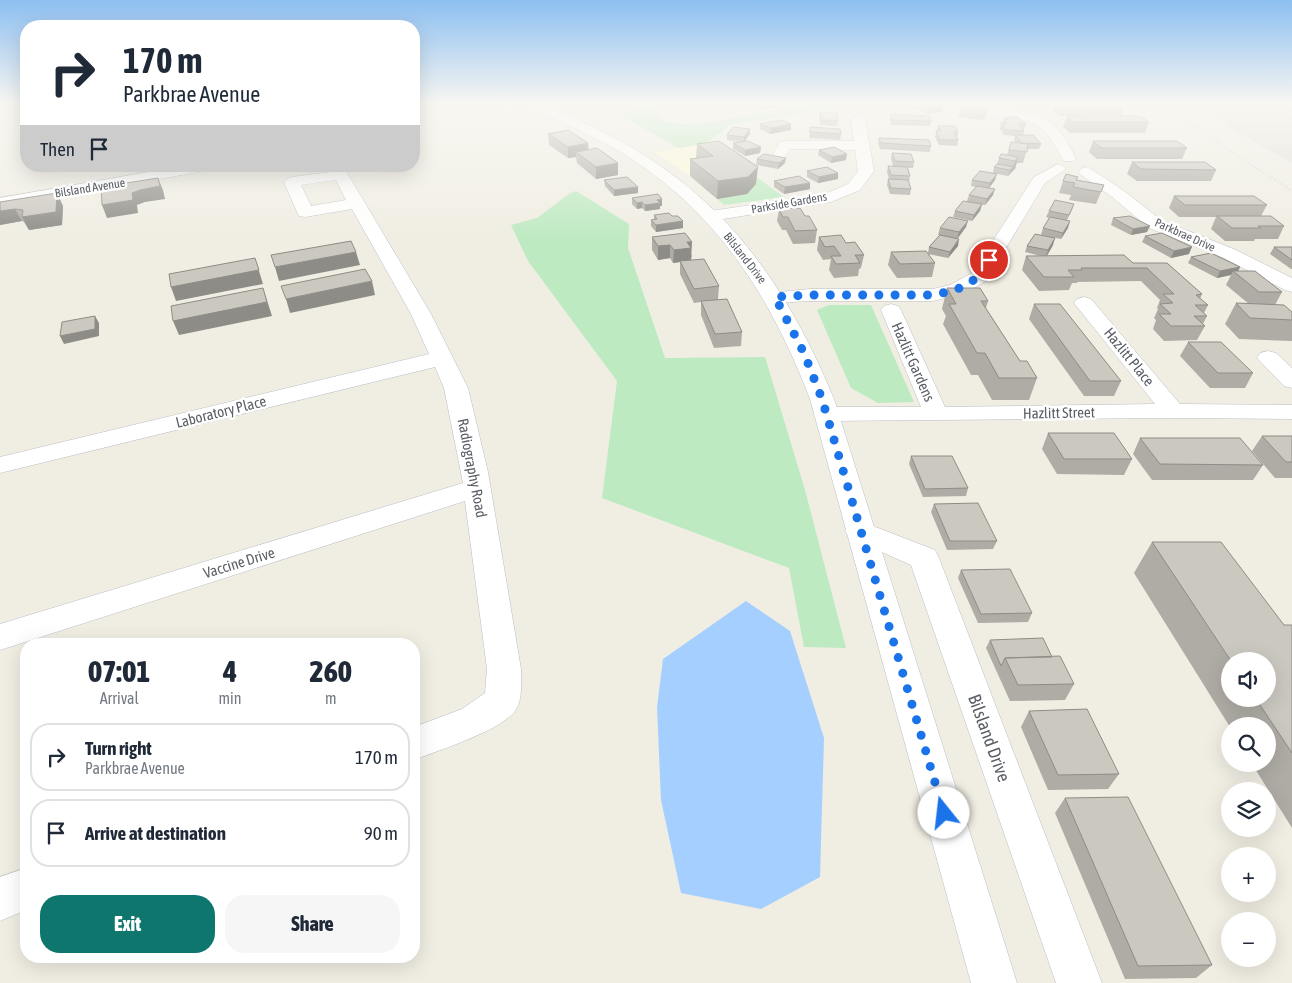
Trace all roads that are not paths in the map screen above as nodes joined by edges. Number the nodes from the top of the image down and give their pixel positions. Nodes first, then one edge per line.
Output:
1 (624, 149) edge
2 (861, 149) edge
3 (1061, 149) edge
4 (1064, 164) junction
5 (178, 172) edge
6 (330, 172) edge
7 (338, 172) edge
8 (0, 203) edge
9 (356, 203) junction
10 (710, 216) junction
11 (1292, 286) edge
12 (775, 297) junction
13 (1084, 303) dead end
14 (890, 310) dead end
15 (442, 358) junction
16 (1268, 358) dead end
17 (1292, 381) edge
18 (1173, 411) junction
19 (1292, 412) edge
20 (936, 413) junction
21 (826, 414) junction
22 (0, 465) edge
23 (477, 488) junction
24 (860, 530) junction
25 (0, 637) edge
26 (420, 742) edge
27 (20, 891) edge
28 (0, 899) edge
29 (994, 983) edge
30 (1079, 983) edge

1 - 10 street, Bilsland Drive
2 - 10 street, Parkside Gardens
3 - 4 street
4 - 11 street, Parkbrae Drive
4 - 12 street
5 - 8 street, Bilsland Avenue
6 - 9 street
7 - 9 street, Radiography Road
9 - 15 street, Radiography Road
10 - 12 street, Bilsland Drive
12 - 21 street, Bilsland Drive
13 - 18 street, Hazlitt Place
14 - 20 street, Hazlitt Gardens
15 - 22 street, Laboratory Place
15 - 23 street, Radiography Road
16 - 17 street
18 - 19 street, Hazlitt Street
18 - 20 street, Hazlitt Street
20 - 21 street, Hazlitt Street
21 - 24 street, Bilsland Drive
23 - 25 street, Vaccine Drive
23 - 26 street, Radiography Road
24 - 29 street, Bilsland Drive
24 - 30 street, Bilsland Drive
27 - 28 street

